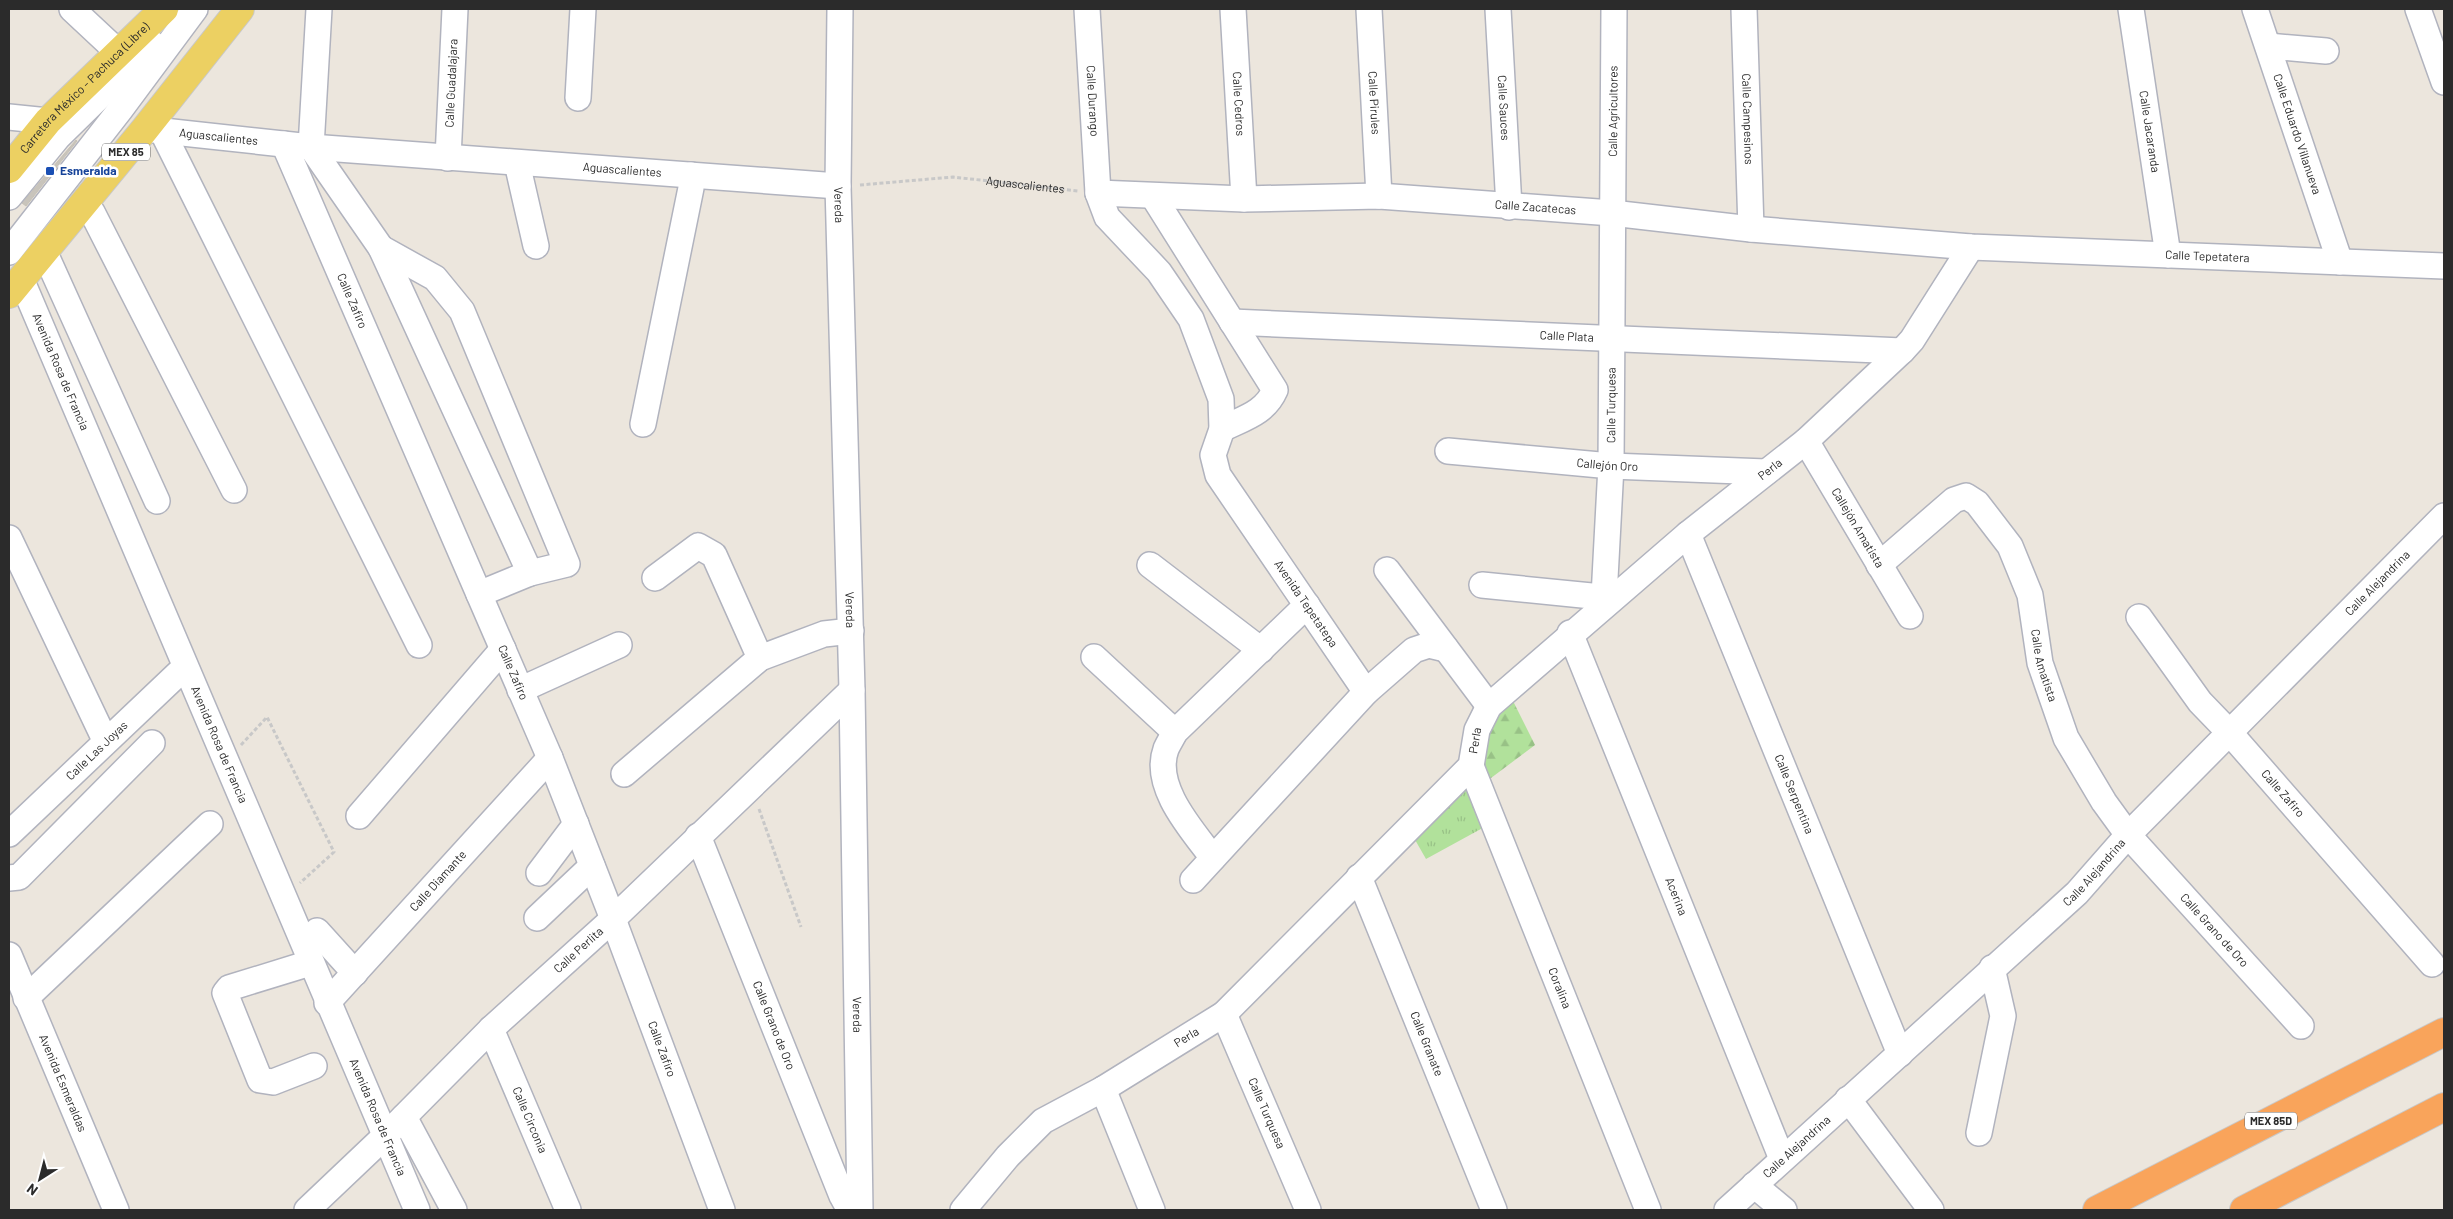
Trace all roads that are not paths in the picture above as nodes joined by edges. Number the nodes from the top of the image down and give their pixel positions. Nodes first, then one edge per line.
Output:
1 (72, 9) edge
2 (164, 9) edge
3 (185, 9) edge
4 (195, 9) edge
5 (240, 9) edge
6 (320, 9) edge
7 (455, 9) edge
8 (583, 9) edge
9 (840, 9) edge
10 (1087, 9) edge
11 (1233, 9) edge
12 (1369, 9) edge
13 (1498, 9) edge
14 (1614, 9) edge
15 (1744, 9) edge
16 (2131, 9) edge
17 (2255, 9) edge
18 (2418, 9) edge
19 (2268, 46) junction
20 (2326, 51) dead end
21 (118, 52) junction
22 (2444, 82) edge
23 (578, 98) dead end
24 (9, 117) edge
25 (48, 121) junction
26 (153, 130) junction
27 (284, 144) junction
28 (310, 147) junction
29 (448, 158) junction
30 (517, 163) junction
31 (9, 169) edge
32 (691, 176) junction
33 (838, 186) junction
34 (1098, 194) junction
35 (1152, 196) junction
36 (1379, 196) junction
37 (9, 197) edge
38 (1244, 200) junction
39 (84, 203) junction
40 (1509, 207) junction
41 (1612, 213) junction
42 (1751, 229) junction
43 (536, 246) dead end
44 (1971, 247) junction
45 (382, 248) junction
46 (44, 251) junction
47 (9, 252) edge
48 (2168, 255) junction
49 (2340, 262) junction
50 (2444, 266) edge
51 (15, 286) edge
52 (1232, 322) junction
53 (1613, 338) junction
54 (1902, 351) junction
55 (643, 424) dead end
56 (1222, 429) junction
57 (1806, 441) junction
58 (1448, 451) dead end
59 (1611, 466) junction
60 (1766, 472) junction
61 (234, 490) dead end
62 (157, 502) dead end
63 (2444, 516) edge
64 (1688, 534) junction
65 (9, 538) edge
66 (1150, 565) dead end
67 (1879, 565) junction
68 (1388, 570) dead end
69 (530, 573) junction
70 (655, 578) dead end
71 (1482, 585) dead end
72 (479, 594) junction
73 (1608, 598) junction
74 (1307, 605) junction
75 (1910, 616) dead end
76 (2139, 617) dead end
77 (850, 631) junction
78 (1570, 633) junction
79 (619, 645) dead end
80 (420, 646) dead end
81 (503, 649) junction
82 (1446, 649) junction
83 (1261, 650) junction
84 (1094, 657) dead end
85 (760, 658) junction
86 (185, 667) junction
87 (520, 690) junction
88 (852, 690) junction
89 (1366, 692) junction
90 (1489, 706) junction
91 (1175, 732) junction
92 (2229, 732) junction
93 (105, 740) junction
94 (152, 743) dead end
95 (550, 758) junction
96 (1471, 766) junction
97 (624, 774) dead end
98 (359, 816) dead end
99 (210, 824) dead end
100 (576, 824) junction
101 (9, 834) edge
102 (2128, 835) junction
103 (698, 836) junction
104 (1213, 858) junction
105 (592, 866) junction
106 (539, 873) dead end
107 (1359, 877) junction
108 (9, 878) edge
109 (1193, 880) dead end
110 (537, 918) dead end
111 (613, 919) junction
112 (317, 931) dead end
113 (9, 955) edge
114 (310, 963) junction
115 (2432, 964) dead end
116 (1992, 968) junction
117 (355, 972) junction
118 (26, 998) junction
119 (327, 1003) junction
120 (1224, 1014) junction
121 (2301, 1026) dead end
122 (491, 1029) junction
123 (2444, 1032) edge
124 (1900, 1054) junction
125 (314, 1066) dead end
126 (1103, 1089) junction
127 (1848, 1100) junction
128 (2444, 1107) edge
129 (404, 1117) junction
130 (1979, 1133) dead end
131 (385, 1136) junction
132 (1782, 1159) junction
133 (1754, 1185) junction
134 (116, 1210) edge
135 (307, 1210) edge
136 (417, 1210) edge
137 (454, 1210) edge
138 (568, 1210) edge
139 (722, 1210) edge
140 (855, 1210) edge
141 (860, 1210) edge
142 (963, 1210) edge
143 (1152, 1210) edge
144 (1308, 1210) edge
145 (1494, 1210) edge
146 (1648, 1210) edge
147 (1727, 1210) edge
148 (1784, 1210) edge
149 (1931, 1210) edge
150 (2097, 1210) edge
151 (2244, 1210) edge

1 - 21 street
2 - 21 main road, Carretera México - Pachuca (Libre)
3 - 37 street
4 - 47 street
5 - 26 main road, MEX 85
6 - 28 street
7 - 29 street, Calle Guadalajara
8 - 23 street
9 - 33 street, Vereda
10 - 34 street, Calle Durango
11 - 38 street, Calle Cedros
12 - 36 street, Calle Pirules
13 - 40 street, Calle Sauces
14 - 41 street, Calle Agricultores
15 - 42 street, Calle Campesinos
16 - 48 street, Calle Jacaranda
17 - 19 street, Calle Eduardo Villanueva
18 - 22 street
19 - 20 street
19 - 49 street, Calle Eduardo Villanueva
21 - 25 main road, Carretera México - Pachuca (Libre)
24 - 25 street
25 - 31 main road, Carretera México - Pachuca (Libre)
26 - 27 street, Aguascalientes
26 - 39 main road, MEX 85
26 - 80 street
27 - 28 street, Aguascalientes
27 - 72 street, Calle Zafiro
28 - 29 street, Aguascalientes
28 - 45 street
29 - 30 street, Aguascalientes
30 - 32 street, Aguascalientes
30 - 43 street
32 - 33 street, Aguascalientes
32 - 55 street
33 - 77 street, Vereda
34 - 35 street, Calle Zacatecas
34 - 56 street, Avenida Tepetatepa
35 - 38 street, Calle Zacatecas
35 - 52 street
36 - 38 street, Calle Zacatecas
36 - 40 street, Calle Zacatecas
39 - 46 main road, MEX 85
39 - 61 street
40 - 41 street, Calle Zacatecas
41 - 42 street, Calle Zacatecas
41 - 53 street, Calle Turquesa
42 - 44 street, Calle Zacatecas
44 - 48 street, Calle Tepetatera
44 - 54 street, Perla
45 - 69 street
45 - 69 street
46 - 51 main road, MEX 85
46 - 62 street
48 - 49 street, Calle Tepetatera
49 - 50 street, Calle Tepetatera
51 - 86 street, Avenida Rosa de Francia
52 - 53 street, Calle Plata
52 - 56 street
53 - 54 street, Calle Plata
53 - 59 street, Calle Turquesa
54 - 57 street, Perla
56 - 74 street, Avenida Tepetatepa
57 - 60 street, Perla
57 - 67 street, Callejón Amatista
58 - 59 street, Callejón Oro
59 - 60 street, Callejón Oro
59 - 73 street, Calle Turquesa
60 - 64 street, Perla
63 - 92 street, Calle Alejandrina
64 - 73 street, Perla
64 - 124 street, Calle Serpentina
65 - 93 street
66 - 83 street
67 - 75 street, Callejón Amatista
67 - 102 street, Calle Amatista
68 - 82 street
69 - 72 street
70 - 85 street
71 - 73 street
72 - 81 street, Calle Zafiro
73 - 78 street, Perla
74 - 83 street
74 - 89 street, Avenida Tepetatepa
76 - 92 street, Calle Zafiro
77 - 85 street
77 - 88 street, Vereda
78 - 90 street, Perla
78 - 132 street, Acerina
79 - 87 street
81 - 87 street, Calle Zafiro
81 - 98 street
82 - 89 street
82 - 90 street
83 - 91 street
84 - 91 street
85 - 97 street
86 - 93 street, Calle Las Joyas
86 - 114 street, Avenida Rosa de Francia
87 - 95 street, Calle Zafiro
88 - 103 street, Calle Perlita
88 - 141 street, Vereda
89 - 104 street
90 - 96 street, Perla
91 - 104 street
92 - 102 street, Calle Alejandrina
92 - 115 street, Calle Zafiro
93 - 101 street, Calle Las Joyas
94 - 108 street
95 - 100 street, Calle Zafiro
95 - 117 street, Calle Diamante
96 - 107 street, Perla
96 - 146 street, Coralina
99 - 118 street
100 - 105 street, Calle Zafiro
100 - 106 street
102 - 116 street, Calle Alejandrina
102 - 121 street, Calle Grano de Oro
103 - 111 street, Calle Perlita
103 - 140 street, Calle Grano de Oro
104 - 109 street
105 - 110 street
105 - 111 street, Calle Zafiro
107 - 120 street, Perla
107 - 145 street, Calle Granate
111 - 122 street, Calle Perlita
111 - 139 street, Calle Zafiro
112 - 117 street
113 - 118 street, Avenida Esmeraldas
114 - 119 street, Avenida Rosa de Francia
114 - 125 street
116 - 124 street, Calle Alejandrina
116 - 130 street
117 - 119 street, Calle Diamante
118 - 134 street, Avenida Esmeraldas
119 - 131 street, Avenida Rosa de Francia
120 - 126 street, Perla
120 - 144 street, Calle Turquesa
122 - 129 street, Calle Perlita
122 - 138 street, Calle Circonia
123 - 150 highway, MEX 85D
124 - 127 street, Calle Alejandrina
126 - 142 street, Perla
126 - 143 street
127 - 132 street, Calle Alejandrina
127 - 149 street
128 - 151 highway
129 - 131 street, Calle Perlita
129 - 137 street
131 - 135 street, Calle Perlita
131 - 136 street, Avenida Rosa de Francia
132 - 133 street, Calle Alejandrina
133 - 147 street, Calle Alejandrina
133 - 148 street

